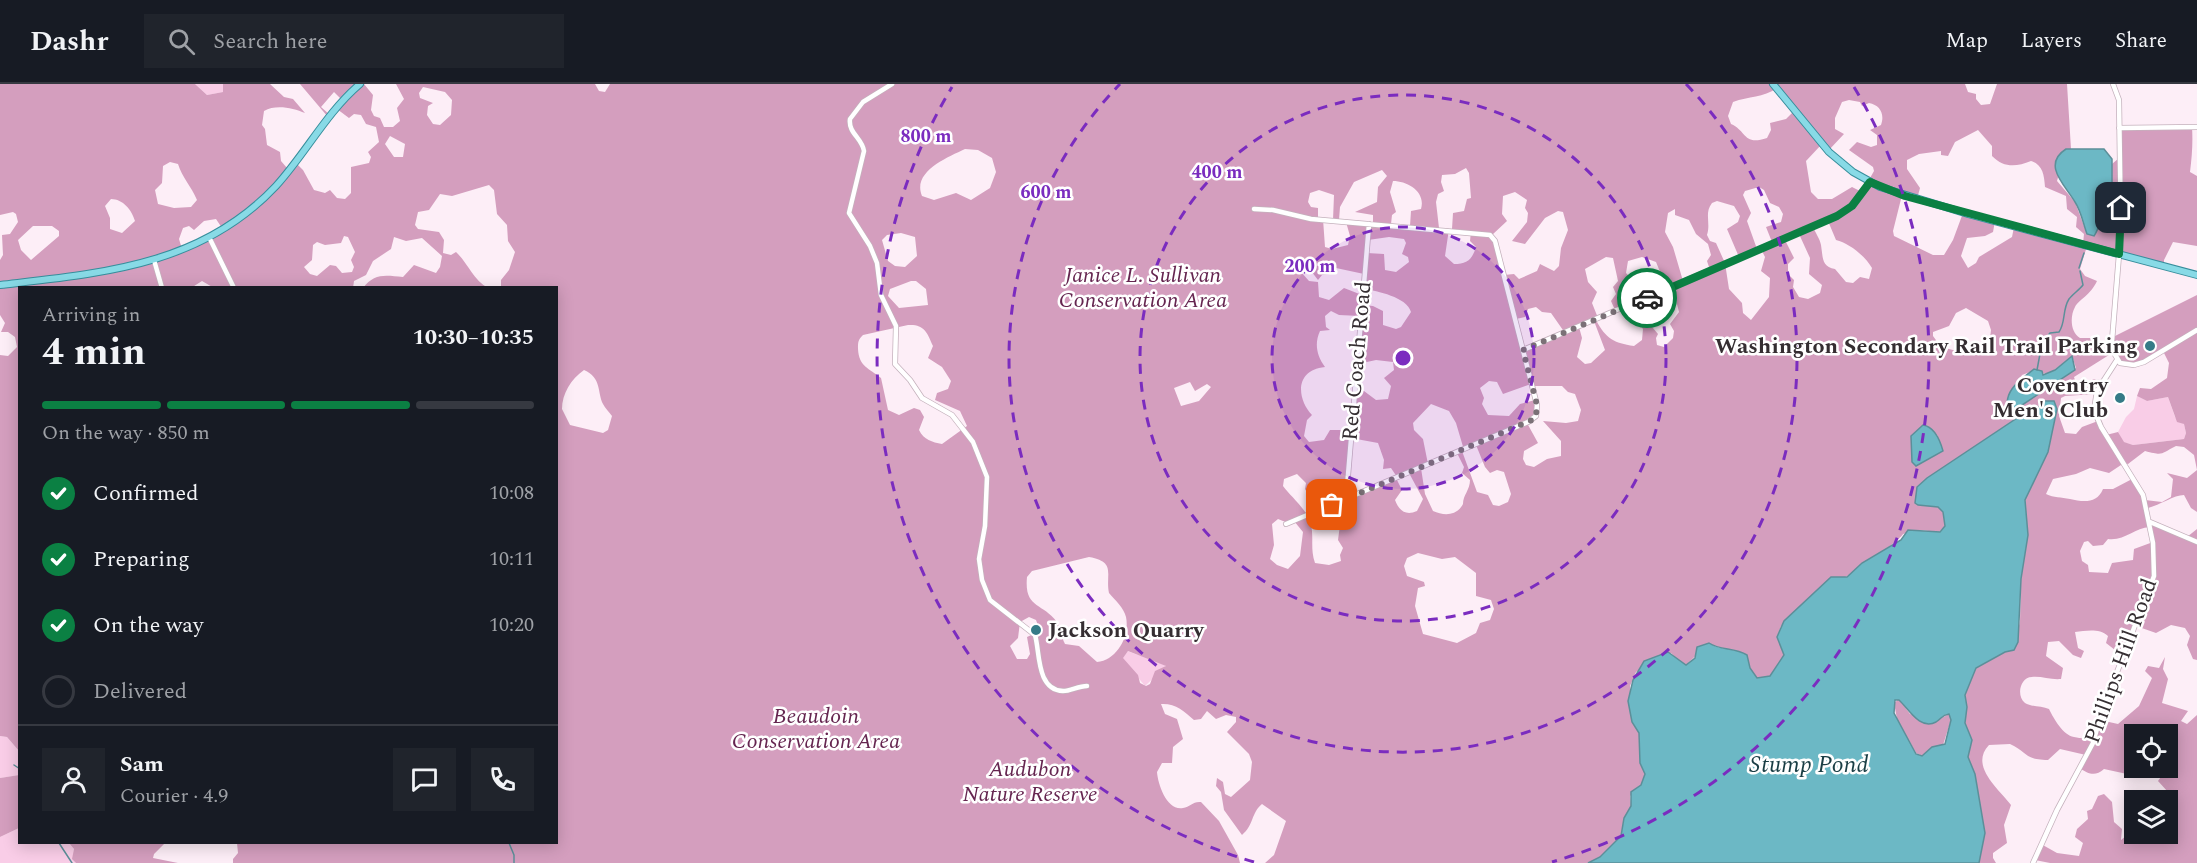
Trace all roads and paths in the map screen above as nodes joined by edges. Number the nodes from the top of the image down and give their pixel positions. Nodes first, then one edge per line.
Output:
1 (360, 84) edge
2 (892, 84) edge
3 (1773, 84) edge
4 (2113, 84) edge
5 (2197, 127) edge
6 (2120, 128) junction
7 (1870, 182) junction
8 (1254, 209) dead end
9 (1369, 224) junction
10 (209, 237) junction
11 (2119, 254) junction
12 (153, 260) junction
13 (2197, 275) edge
14 (0, 285) edge
15 (161, 286) edge
16 (233, 286) edge
17 (2197, 330) edge
18 (1523, 350) junction
19 (2117, 360) junction
20 (1346, 499) junction
21 (2150, 522) junction
22 (1286, 524) dead end
23 (2197, 542) edge
24 (1087, 686) dead end
25 (2034, 863) edge

1 - 10 main road
2 - 24 street
3 - 7 main road
4 - 6 street
5 - 6 street
6 - 11 street
7 - 11 main road
7 - 18 street
8 - 9 street
9 - 18 street
9 - 20 street, Red Coach Road
10 - 12 main road
10 - 16 street
11 - 13 main road
11 - 19 street
12 - 14 main road
12 - 15 street
17 - 19 street
18 - 20 street
19 - 21 street, Phillips Hill Road
20 - 22 street
21 - 23 street
21 - 25 street, Phillips Hill Road

